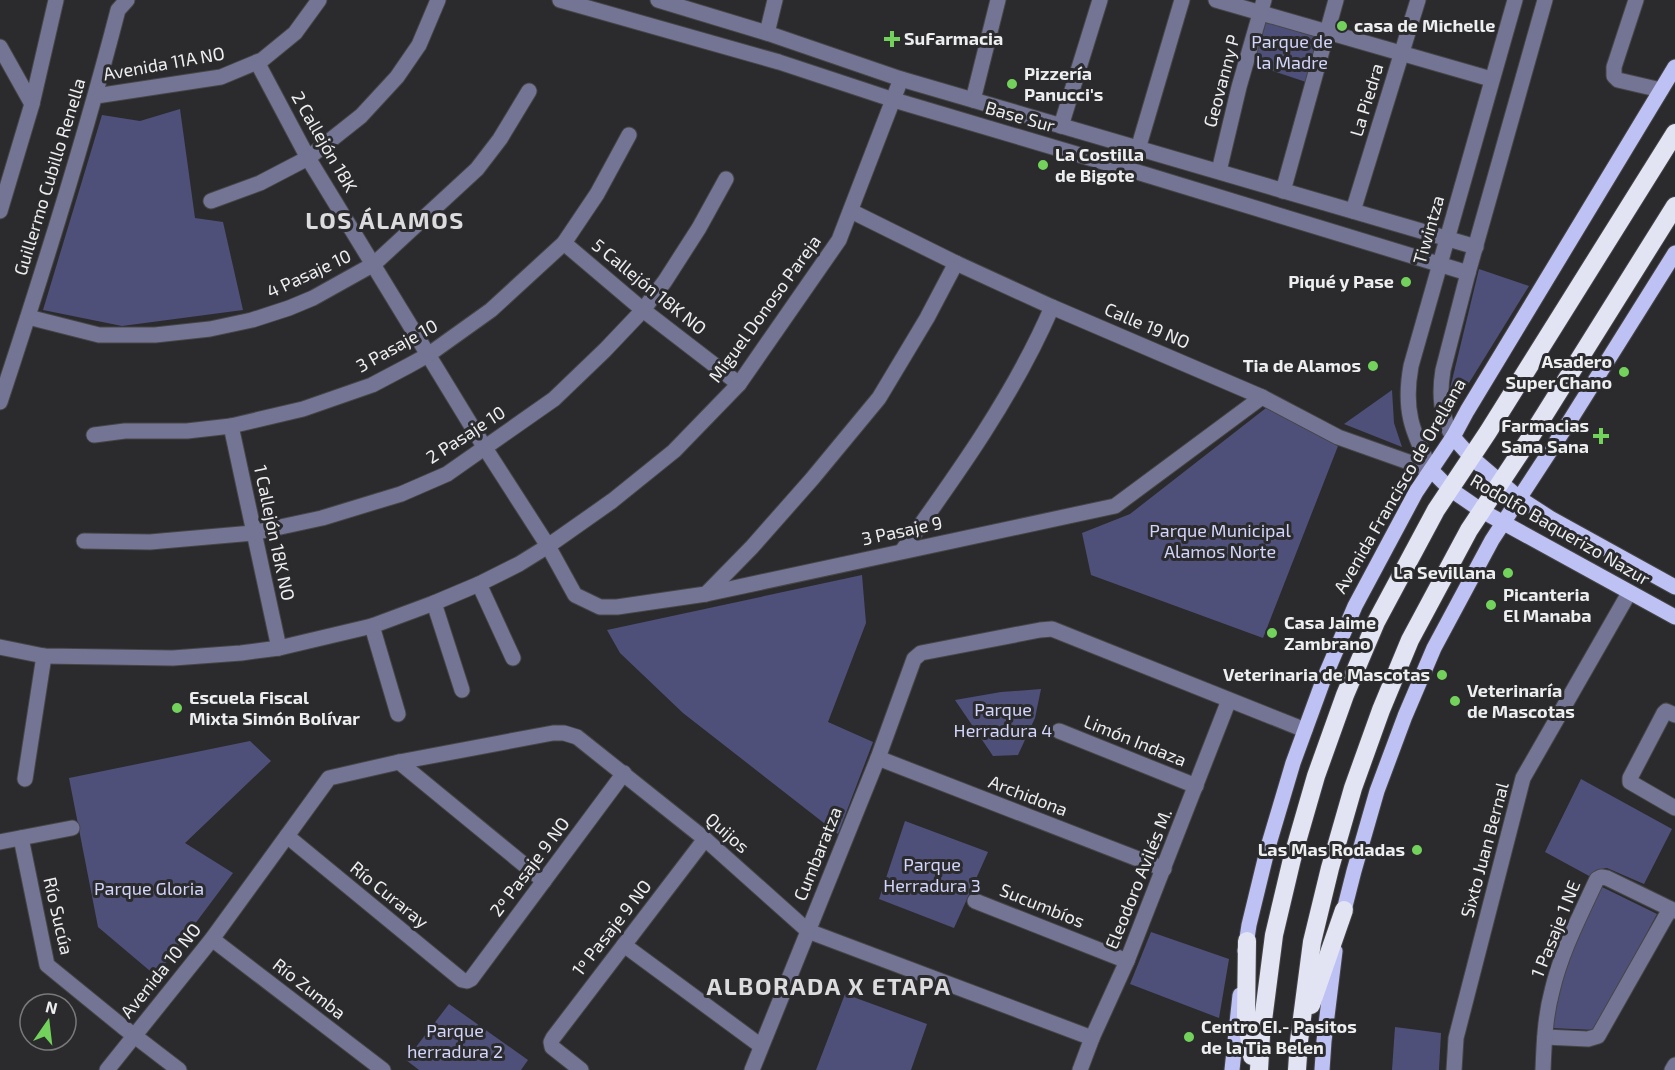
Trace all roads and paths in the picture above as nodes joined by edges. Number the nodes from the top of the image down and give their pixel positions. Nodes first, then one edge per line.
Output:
1 (56, 0) edge
2 (127, 0) edge
3 (319, 0) edge
4 (438, 0) edge
5 (560, 0) edge
6 (775, 0) edge
7 (998, 0) edge
8 (1100, 0) edge
9 (1182, 0) edge
10 (1216, 0) edge
11 (1336, 0) edge
12 (1418, 0) edge
13 (1515, 0) edge
14 (1545, 0) edge
15 (1636, 0) edge
16 (664, 1) edge
17 (1262, 6) edge
18 (1326, 32) junction
19 (767, 33) junction
20 (0, 47) edge
21 (1402, 54) junction
22 (257, 62) junction
23 (1675, 67) edge
24 (901, 79) junction
25 (1491, 79) junction
26 (1661, 90) junction
27 (529, 91) dead end
28 (96, 96) junction
29 (894, 100) junction
30 (973, 100) junction
31 (32, 104) junction
32 (1061, 126) junction
33 (1675, 133) edge
34 (629, 135) dead end
35 (1138, 148) junction
36 (308, 158) junction
37 (1219, 171) junction
38 (726, 179) dead end
39 (1283, 191) junction
40 (210, 201) dead end
41 (1675, 206) edge
42 (0, 211) edge
43 (850, 211) junction
44 (1353, 211) junction
45 (1447, 238) junction
46 (564, 243) junction
47 (1476, 247) junction
48 (1675, 253) edge
49 (956, 263) junction
50 (1439, 263) junction
51 (374, 264) junction
52 (1468, 273) junction
53 (1052, 307) junction
54 (643, 310) junction
55 (28, 317) junction
56 (428, 355) junction
57 (739, 384) junction
58 (1262, 397) junction
59 (0, 402) edge
60 (231, 426) junction
61 (94, 435) dead end
62 (1453, 437) junction
63 (485, 448) junction
64 (1472, 457) junction
65 (1431, 470) junction
66 (1500, 483) junction
67 (1450, 489) junction
68 (1520, 498) junction
69 (1482, 511) junction
70 (1503, 523) junction
71 (253, 533) junction
72 (84, 541) dead end
73 (548, 546) junction
74 (902, 551) junction
75 (479, 584) junction
76 (1675, 587) edge
77 (1629, 592) junction
78 (706, 594) junction
79 (434, 603) junction
80 (1675, 617) edge
81 (372, 626) junction
82 (0, 647) edge
83 (279, 648) junction
84 (44, 656) junction
85 (513, 658) dead end
86 (462, 690) dead end
87 (1229, 700) junction
88 (1671, 713) edge
89 (398, 714) dead end
90 (1305, 730) junction
91 (1059, 731) dead end
92 (878, 758) junction
93 (399, 762) junction
94 (624, 773) junction
95 (329, 778) joint
96 (25, 779) dead end
97 (1196, 786) junction
98 (1675, 808) edge
99 (72, 828) dead end
100 (287, 836) junction
101 (21, 838) junction
102 (705, 839) junction
103 (0, 842) edge
104 (1164, 869) junction
105 (544, 881) junction
106 (975, 901) dead end
107 (1344, 910) junction
108 (1672, 910) edge
109 (808, 931) junction
110 (212, 939) junction
111 (1247, 941) junction
112 (624, 945) junction
113 (1127, 961) junction
114 (467, 981) joint
115 (135, 1035) junction
116 (1545, 1037) junction
117 (1092, 1038) junction
118 (1299, 1041) junction
119 (761, 1046) junction
120 (1675, 1065) edge
121 (107, 1070) edge
122 (179, 1070) edge
123 (382, 1070) edge
124 (581, 1070) edge
125 (752, 1070) edge
126 (1080, 1070) edge
127 (1232, 1070) edge
128 (1254, 1070) edge
129 (1259, 1070) edge
130 (1297, 1070) edge
131 (1322, 1070) edge
132 (1454, 1070) edge
133 (1543, 1070) edge
134 (1672, 1070) edge

1 - 31 street
2 - 28 street, Guillermo Cubillo Renella
3 - 22 street, Avenida 11A NO
4 - 36 street
5 - 29 street, Base Sur
6 - 19 street
7 - 30 street
8 - 32 street
9 - 35 street
10 - 17 street
11 - 18 street
12 - 21 street, La Piedra
13 - 25 street, Tiwintza
14 - 47 street
15 - 26 street
16 - 19 street, Base Sur
17 - 18 street
17 - 37 street, Geovanny P
18 - 21 street
18 - 39 street
19 - 24 street, Base Sur
20 - 31 street
21 - 25 street
21 - 44 street, La Piedra
22 - 28 street, Avenida 11A NO
22 - 36 street, 2 Callejón 18K
23 - 26 main road, Avenida Francisco de Orellana
24 - 29 street, Miguel Donoso Pareja
24 - 30 street, Base Sur
25 - 45 street, Tiwintza
26 - 62 main road, Avenida Francisco de Orellana
27 - 51 street, 4 Pasaje 10
28 - 55 street, Guillermo Cubillo Renella
29 - 43 street, Miguel Donoso Pareja
29 - 50 street, Base Sur
30 - 32 street, Base Sur
31 - 42 street
32 - 35 street, Base Sur
33 - 64 highway
34 - 46 street, 3 Pasaje 10
35 - 37 street, Base Sur
36 - 40 street
36 - 51 street, 2 Callejón 18K
37 - 39 street, Base Sur
38 - 54 street, 2 Pasaje 10
39 - 44 street, Base Sur
41 - 66 highway
43 - 49 street, Calle 19 NO
43 - 57 street, Miguel Donoso Pareja
44 - 45 street, Base Sur
45 - 47 street, Base Sur
45 - 50 street, Tiwintza
46 - 54 street, 5 Callejón 18K NO
46 - 56 street, 3 Pasaje 10
47 - 52 street
48 - 68 main road
49 - 53 street, Calle 19 NO
49 - 78 street
50 - 52 street, Base Sur
50 - 65 street, Tiwintza
51 - 55 street, 4 Pasaje 10
51 - 56 street, 2 Callejón 18K
52 - 62 street
53 - 58 street, Calle 19 NO
53 - 74 street
54 - 57 street, 5 Callejón 18K NO
54 - 63 street, 2 Pasaje 10
55 - 59 street, Guillermo Cubillo Renella
56 - 60 street, 3 Pasaje 10
56 - 63 street, 2 Callejón 18K
57 - 73 street, Miguel Donoso Pareja
58 - 65 street, Calle 19 NO
58 - 74 street, 3 Pasaje 9
60 - 61 street, 3 Pasaje 10
60 - 71 street, 1 Callejón 18K NO
62 - 64 main road, Rodolfo Baquerizo Nazur
62 - 65 main road, Avenida Francisco de Orellana
63 - 71 street, 2 Pasaje 10
63 - 73 street, 2 Callejón 18K
64 - 66 main road, Rodolfo Baquerizo Nazur
64 - 67 highway
65 - 67 main road, Rodolfo Baquerizo Nazur
65 - 90 main road, Avenida Francisco de Orellana
66 - 68 main road, Rodolfo Baquerizo Nazur
66 - 69 highway
67 - 69 main road, Rodolfo Baquerizo Nazur
67 - 129 highway
68 - 70 main road
68 - 76 main road, Rodolfo Baquerizo Nazur
69 - 70 main road, Rodolfo Baquerizo Nazur
69 - 118 highway
70 - 77 main road, Rodolfo Baquerizo Nazur
70 - 107 main road
71 - 72 street, 2 Pasaje 10
71 - 83 street, 1 Callejón 18K NO
73 - 75 street, Miguel Donoso Pareja
73 - 78 street, 3 Pasaje 9
74 - 78 street, 3 Pasaje 9
75 - 79 street, Miguel Donoso Pareja
75 - 85 street
77 - 80 main road, Rodolfo Baquerizo Nazur
77 - 132 street, Sixto Juan Bernal
79 - 81 street, Miguel Donoso Pareja
79 - 86 street
81 - 83 street, Miguel Donoso Pareja
81 - 89 street
82 - 84 street, Miguel Donoso Pareja
83 - 84 street, Miguel Donoso Pareja
84 - 96 street
87 - 90 street
87 - 92 street, Cumbaratza
87 - 97 street, Eleodoro Avilés M.
88 - 98 street
90 - 111 main road, Avenida Francisco de Orellana
91 - 97 street, Limón Indaza
92 - 104 street, Archidona
92 - 109 street, Cumbaratza
93 - 94 street, Quijos
93 - 95 street, Quijos
93 - 105 street
94 - 102 street, Quijos
94 - 105 street, 2º Pasaje 9 NO
95 - 100 street, Avenida 10 NO
97 - 104 street, Eleodoro Avilés M.
99 - 101 street
100 - 110 street, Avenida 10 NO
100 - 114 street, Río Curaray
101 - 103 street
101 - 115 street, Río Sucúa
102 - 109 street, Quijos
102 - 112 street, 1º Pasaje 9 NO
104 - 113 street, Eleodoro Avilés M.
105 - 114 street, 2º Pasaje 9 NO
106 - 113 street, Sucumbíos
107 - 118 highway
107 - 131 main road
108 - 116 street
108 - 116 street, 1 Pasaje 1 NE
109 - 117 street, Quijos
109 - 119 street, Cumbaratza
110 - 115 street, Avenida 10 NO
110 - 123 street, Río Zumba
111 - 127 main road, Avenida Francisco de Orellana
111 - 128 highway
112 - 119 street
112 - 124 street, 1º Pasaje 9 NO
113 - 117 street, Eleodoro Avilés M.
115 - 121 street, Avenida 10 NO
115 - 122 street
116 - 133 street, 1 Pasaje 1 NE
117 - 126 street, Eleodoro Avilés M.
118 - 130 highway
119 - 125 street, Cumbaratza
120 - 134 street

